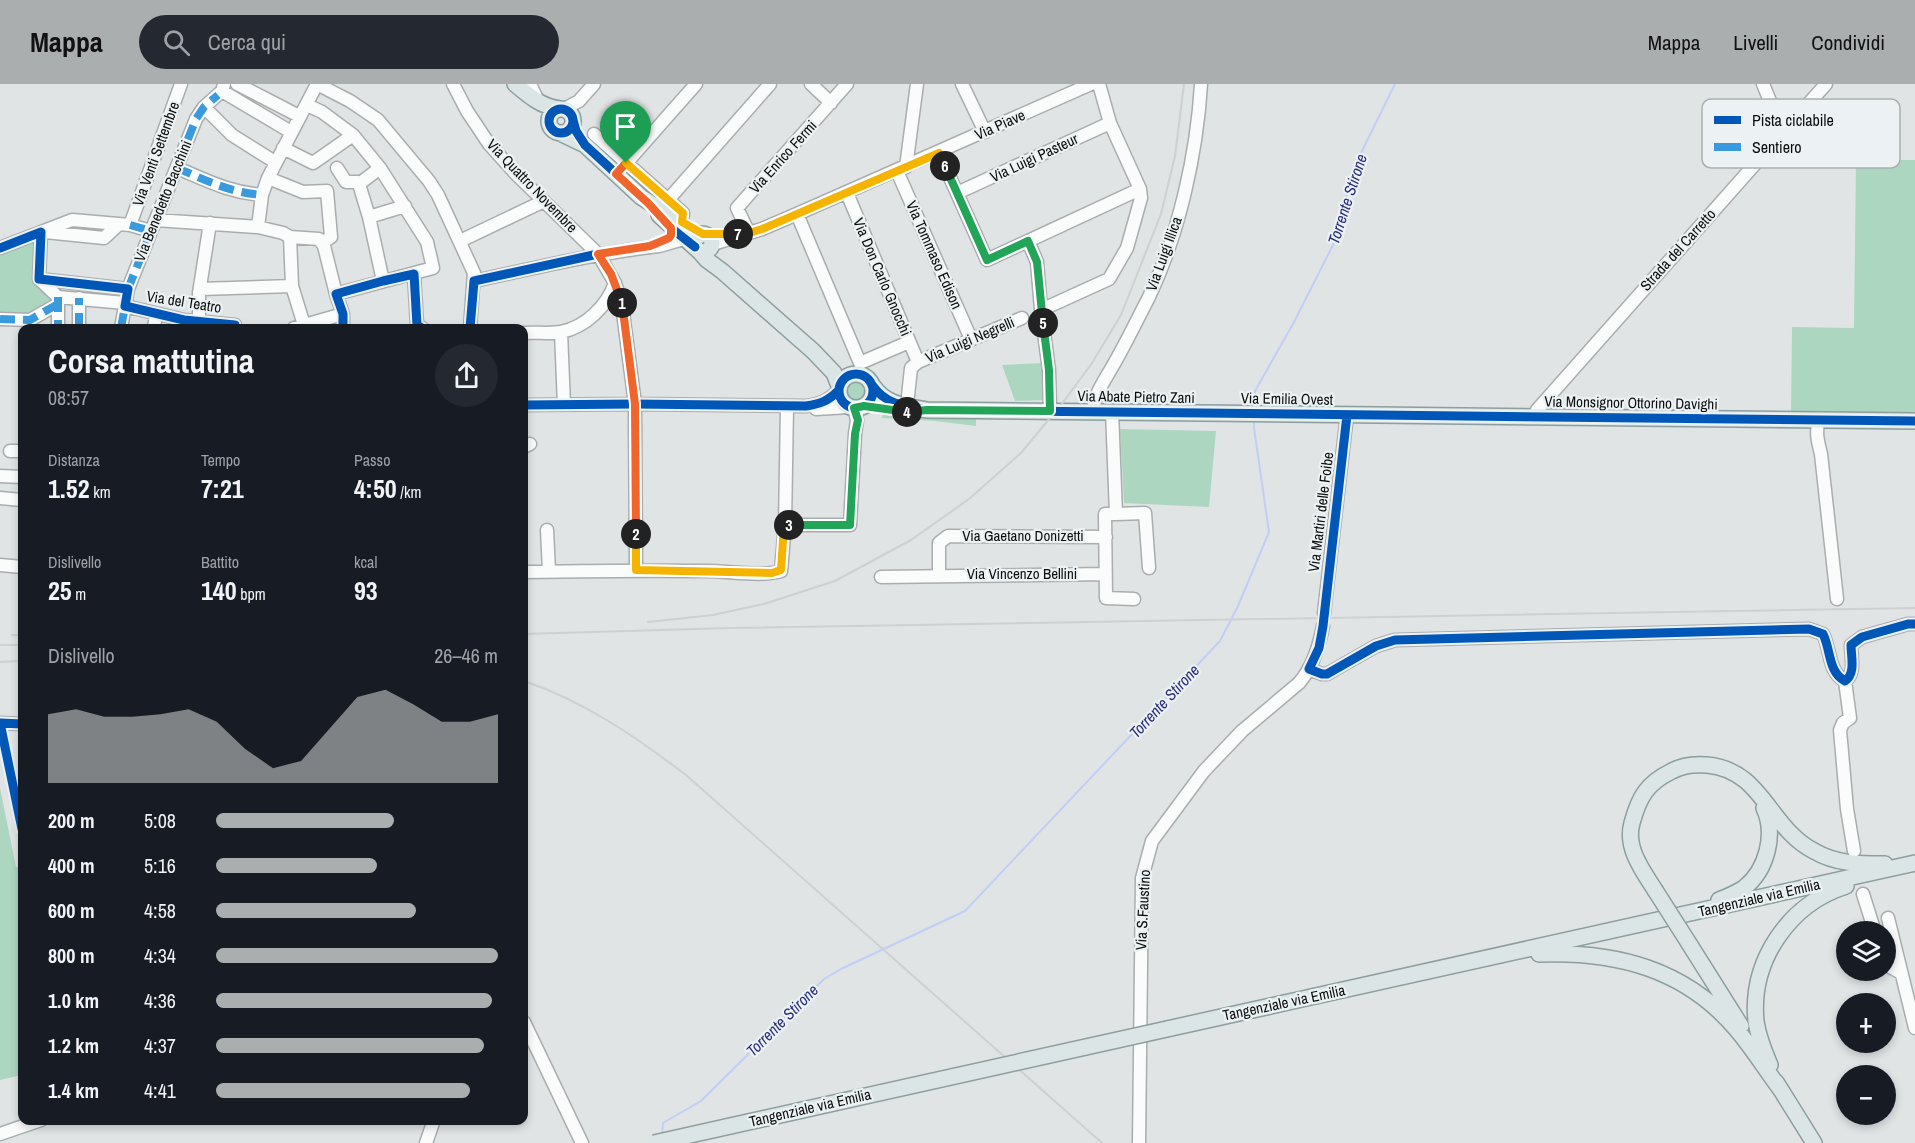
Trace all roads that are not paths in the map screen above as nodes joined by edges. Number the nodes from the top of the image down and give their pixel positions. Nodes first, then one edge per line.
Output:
1 (181, 84) edge
2 (237, 84) edge
3 (317, 84) edge
4 (453, 84) edge
5 (515, 84) edge
6 (530, 84) edge
7 (594, 84) edge
8 (696, 84) edge
9 (770, 84) edge
10 (811, 84) edge
11 (847, 84) edge
12 (917, 84) edge
13 (962, 84) edge
14 (1091, 84) edge
15 (1099, 84) edge
16 (1201, 84) edge
17 (1763, 84) edge
18 (1826, 84) edge
19 (221, 90) edge
20 (1769, 99) edge
21 (1813, 99) edge
22 (831, 102) junction
23 (539, 103) junction
24 (307, 105) junction
25 (204, 107) junction
26 (567, 114) junction
27 (299, 116) junction
28 (548, 121) junction
29 (1110, 123) junction
30 (291, 132) junction
31 (985, 132) junction
32 (562, 134) junction
33 (353, 135) junction
34 (590, 140) junction
35 (283, 148) junction
36 (939, 153) junction
37 (276, 162) junction
38 (177, 168) junction
39 (337, 168) dead end
40 (380, 168) junction
41 (1752, 168) edge
42 (621, 169) junction
43 (901, 169) junction
44 (268, 178) junction
45 (359, 184) junction
46 (1140, 189) junction
47 (847, 193) junction
48 (957, 193) junction
49 (262, 195) junction
50 (668, 200) junction
51 (544, 201) junction
52 (405, 206) junction
53 (797, 214) junction
54 (369, 217) junction
55 (677, 223) junction
56 (210, 224) junction
57 (124, 225) junction
58 (154, 226) junction
59 (258, 227) junction
60 (41, 232) junction
61 (746, 234) junction
62 (290, 237) junction
63 (326, 240) junction
64 (460, 241) junction
65 (1028, 241) junction
66 (702, 242) junction
67 (650, 246) junction
68 (0, 248) edge
69 (598, 254) junction
70 (414, 274) junction
71 (39, 279) junction
72 (383, 280) junction
73 (474, 281) junction
74 (615, 283) junction
75 (292, 286) junction
76 (128, 289) junction
77 (200, 289) junction
78 (336, 294) junction
79 (80, 298) junction
80 (58, 300) junction
81 (125, 305) junction
82 (1041, 310) junction
83 (156, 314) junction
84 (343, 314) junction
85 (1022, 318) dead end
86 (0, 319) edge
87 (199, 320) junction
88 (58, 324) edge
89 (79, 324) edge
90 (121, 324) edge
91 (155, 324) edge
92 (228, 324) edge
93 (298, 324) edge
94 (309, 324) edge
95 (343, 324) edge
96 (420, 324) edge
97 (470, 324) edge
98 (561, 332) junction
99 (528, 333) edge
100 (971, 339) junction
101 (909, 342) junction
102 (813, 351) junction
103 (918, 362) junction
104 (853, 374) junction
105 (873, 386) junction
106 (839, 388) junction
107 (908, 396) dead end
108 (635, 404) junction
109 (528, 405) edge
110 (564, 405) junction
111 (787, 406) junction
112 (806, 406) junction
113 (856, 407) junction
114 (927, 410) junction
115 (1050, 411) junction
116 (1093, 411) junction
117 (1112, 411) junction
118 (1226, 413) joint
119 (1347, 414) junction
120 (1533, 417) junction
121 (1819, 420) junction
122 (1915, 421) edge
123 (0, 476) edge
124 (18, 477) edge
125 (0, 498) edge
126 (18, 500) edge
127 (1116, 514) junction
128 (784, 525) junction
129 (547, 530) dead end
130 (1106, 537) junction
131 (0, 566) edge
132 (18, 567) edge
133 (1149, 568) dead end
134 (636, 570) junction
135 (528, 572) edge
136 (549, 572) junction
137 (0, 573) edge
138 (1105, 574) junction
139 (18, 575) edge
140 (939, 575) junction
141 (882, 577) dead end
142 (1134, 599) dead end
143 (1837, 599) dead end
144 (1324, 613) dead end
145 (1915, 624) edge
146 (1323, 626) dead end
147 (1309, 669) junction
148 (1845, 681) junction
149 (0, 723) edge
150 (18, 724) edge
151 (1758, 794) junction
152 (1854, 851) dead end
153 (1913, 863) edge
154 (1863, 894) dead end
155 (1687, 914) junction
156 (1888, 918) dead end
157 (1872, 921) edge
158 (1504, 955) junction
159 (1896, 970) edge
160 (1901, 973) junction
161 (1915, 1028) edge
162 (528, 1030) edge
163 (1781, 1090) junction
164 (26, 1125) edge
165 (432, 1125) edge
166 (0, 1134) edge
167 (426, 1143) edge
168 (582, 1143) edge
169 (654, 1143) edge
170 (1139, 1143) edge
171 (1814, 1143) edge

1 - 57 street, Via Venti Settembre
2 - 27 street
3 - 24 street
3 - 64 street
4 - 51 street, Via Quattro Novembre
5 - 23 main road
6 - 23 street
7 - 26 street
8 - 42 street
9 - 50 street
10 - 22 street
11 - 22 street, Via Enrico Fermi
12 - 43 street
13 - 31 street
14 - 31 street, Via Piave
15 - 29 street
16 - 116 street, Via Luigi Illica
17 - 20 street
18 - 21 street, Strada del Carretto
19 - 25 street, Via Benedetto Bacchini
19 - 30 street
22 - 61 street, Via Enrico Fermi
23 - 26 main road
23 - 28 main road
24 - 27 street
24 - 33 street
25 - 37 street
25 - 38 street, Via Benedetto Bacchini
26 - 28 main road
26 - 32 main road
26 - 34 main road
27 - 30 street
28 - 32 main road
29 - 46 street
29 - 48 street, Via Luigi Pasteur
30 - 35 street
31 - 36 street, Via Piave
32 - 34 main road
33 - 35 street
33 - 40 street
34 - 42 main road
35 - 37 street
36 - 43 street, Via Piave
36 - 48 street
37 - 44 street
38 - 49 street
38 - 58 street, Via Benedetto Bacchini
39 - 45 street
40 - 45 street
40 - 52 street
41 - 120 street, Strada del Carretto
42 - 50 street
42 - 55 main road
43 - 47 street, Via Piave
43 - 100 street, Via Tommaso Edison
44 - 49 street
44 - 63 street
45 - 54 street
46 - 65 street
46 - 82 street
47 - 53 street, Via Piave
47 - 101 street, Via Don Carlo Gnocchi
48 - 65 street
49 - 59 street
50 - 55 street
51 - 64 street
51 - 69 street, Via Quattro Novembre
52 - 54 street
52 - 70 street
53 - 61 street, Via Piave
53 - 101 street
54 - 72 street
55 - 66 main road
55 - 67 street
56 - 58 street
56 - 59 street
56 - 77 street
57 - 58 street
57 - 60 street
58 - 76 street, Via Benedetto Bacchini
59 - 62 street
60 - 68 street
60 - 71 street
61 - 66 street, Via Piave
62 - 63 street
62 - 75 street
63 - 78 street
64 - 73 street
65 - 82 street
66 - 67 street, Via Piave
66 - 102 main road
67 - 69 street, Via Piave
69 - 73 street, Via Piave
69 - 74 street, Via Quattro Novembre
70 - 72 street
70 - 96 street
71 - 76 street
71 - 80 street
72 - 78 street
73 - 97 street
74 - 98 street
74 - 108 street, Via Quattro Novembre
75 - 77 street
75 - 93 street
76 - 81 street, Via Benedetto Bacchini
77 - 87 street
78 - 84 street
79 - 80 street, Via del Teatro
79 - 81 street, Via del Teatro
79 - 89 street
80 - 86 street
80 - 88 street
81 - 83 street, Via del Teatro
81 - 90 street, Via Benedetto Bacchini
82 - 115 street
83 - 87 street, Via del Teatro
83 - 91 street
84 - 94 street
84 - 95 street
85 - 100 street, Via Luigi Negrelli
87 - 92 street, Via del Teatro
98 - 99 street
98 - 110 street
100 - 103 street, Via Luigi Negrelli
101 - 103 street, Via Don Carlo Gnocchi
102 - 104 main road
102 - 106 main road
103 - 107 street
104 - 105 main road
104 - 106 main road
105 - 113 main road
105 - 114 main road, Via Abate Pietro Zani
106 - 112 street, Via Abate Pietro Zani
106 - 113 main road
108 - 110 street, Via Abate Pietro Zani
108 - 111 street, Via Abate Pietro Zani
108 - 134 street, Via Quattro Novembre
109 - 110 street, Via Abate Pietro Zani
111 - 112 street, Via Abate Pietro Zani
111 - 128 street
112 - 113 street, Via Abate Pietro Zani
113 - 114 main road, Via Abate Pietro Zani
113 - 128 street
114 - 115 main road, Via Abate Pietro Zani
115 - 116 main road, Via Abate Pietro Zani
116 - 117 main road, Via Abate Pietro Zani
117 - 118 main road, Via Abate Pietro Zani
117 - 127 street
118 - 119 main road, Via Emilia Ovest
119 - 120 main road, Via Monsignor Ottorino Davighi
119 - 144 street, Via Martiri delle Foibe
120 - 121 main road, Via Monsignor Ottorino Davighi
121 - 122 main road, Via Monsignor Ottorino Davighi
121 - 143 street
123 - 124 street
125 - 126 street
127 - 130 street
127 - 133 street
128 - 134 street
129 - 136 street
130 - 138 street
130 - 140 street, Via Gaetano Donizetti
131 - 132 street
134 - 136 street
135 - 136 street
137 - 139 street
138 - 140 street, Via Vincenzo Bellini
138 - 142 street
140 - 141 street, Via Vincenzo Bellini
145 - 148 street
146 - 147 street, Via S.Faustino
147 - 148 street
147 - 170 street, Via S.Faustino
148 - 152 street
149 - 150 street
151 - 153 main road
151 - 155 main road
151 - 163 main road, bridge
153 - 155 main road, Tangenziale via Emilia
153 - 163 main road
154 - 157 street
155 - 158 main road, Tangenziale via Emilia
156 - 160 street
158 - 163 main road
158 - 169 main road, Tangenziale via Emilia, bridge
159 - 160 street
160 - 161 street
162 - 168 street
163 - 171 main road
164 - 166 street
165 - 167 street

